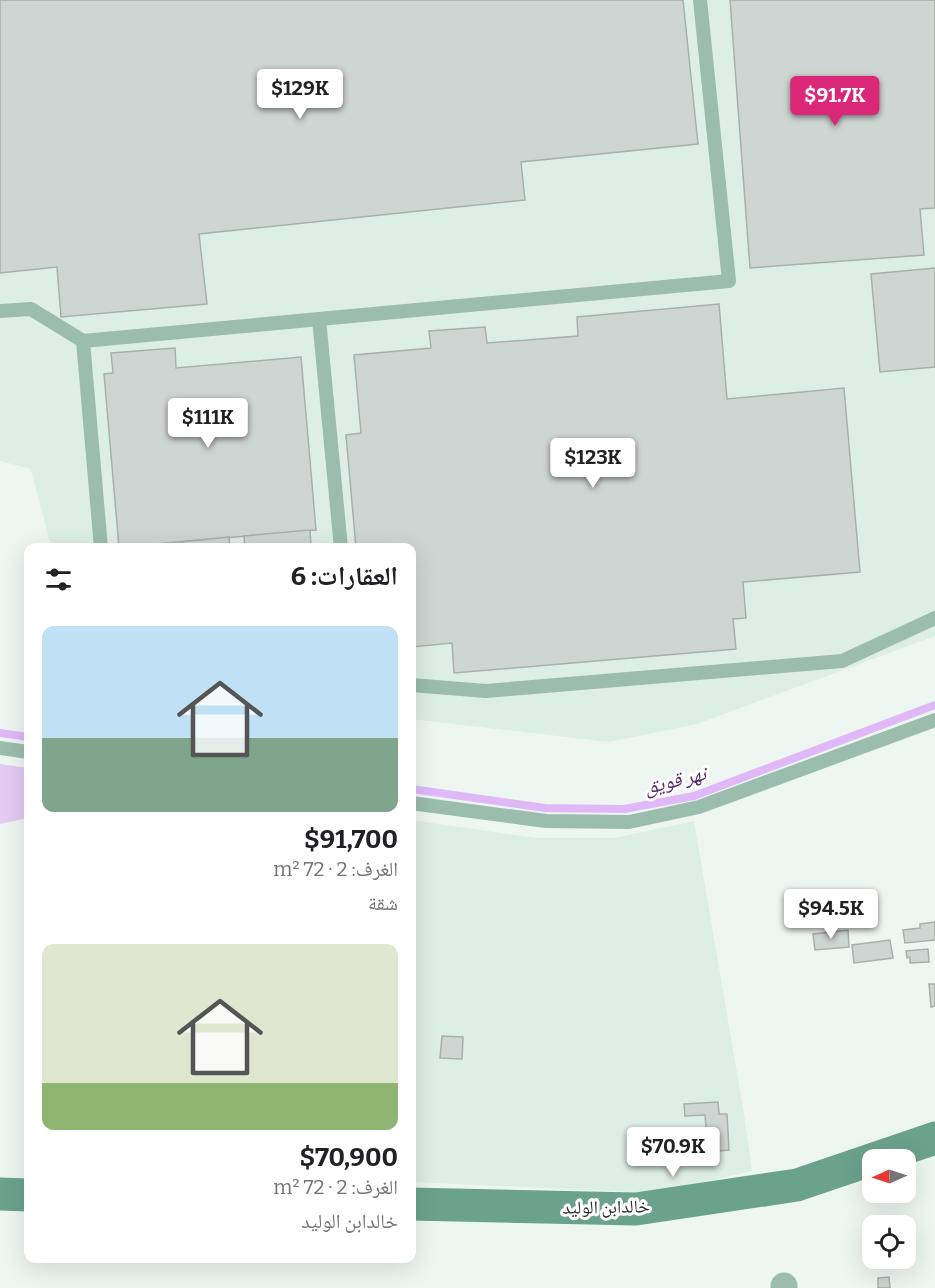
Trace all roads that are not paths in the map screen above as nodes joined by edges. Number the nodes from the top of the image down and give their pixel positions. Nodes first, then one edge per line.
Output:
1 (700, 0) edge
2 (0, 311) edge
3 (320, 319) junction
4 (83, 341) junction
5 (101, 543) edge
6 (341, 543) edge
7 (935, 618) edge
8 (416, 685) edge
9 (935, 720) edge
10 (0, 748) edge
11 (24, 751) edge
12 (416, 804) edge
13 (935, 1138) edge
14 (0, 1194) edge
15 (24, 1195) edge
16 (416, 1204) edge

1 - 3 lane
2 - 4 lane
3 - 4 lane
3 - 6 lane
4 - 5 lane
7 - 8 lane
9 - 12 lane
10 - 11 lane
13 - 16 main road, خالدابن الوليد
14 - 15 main road

